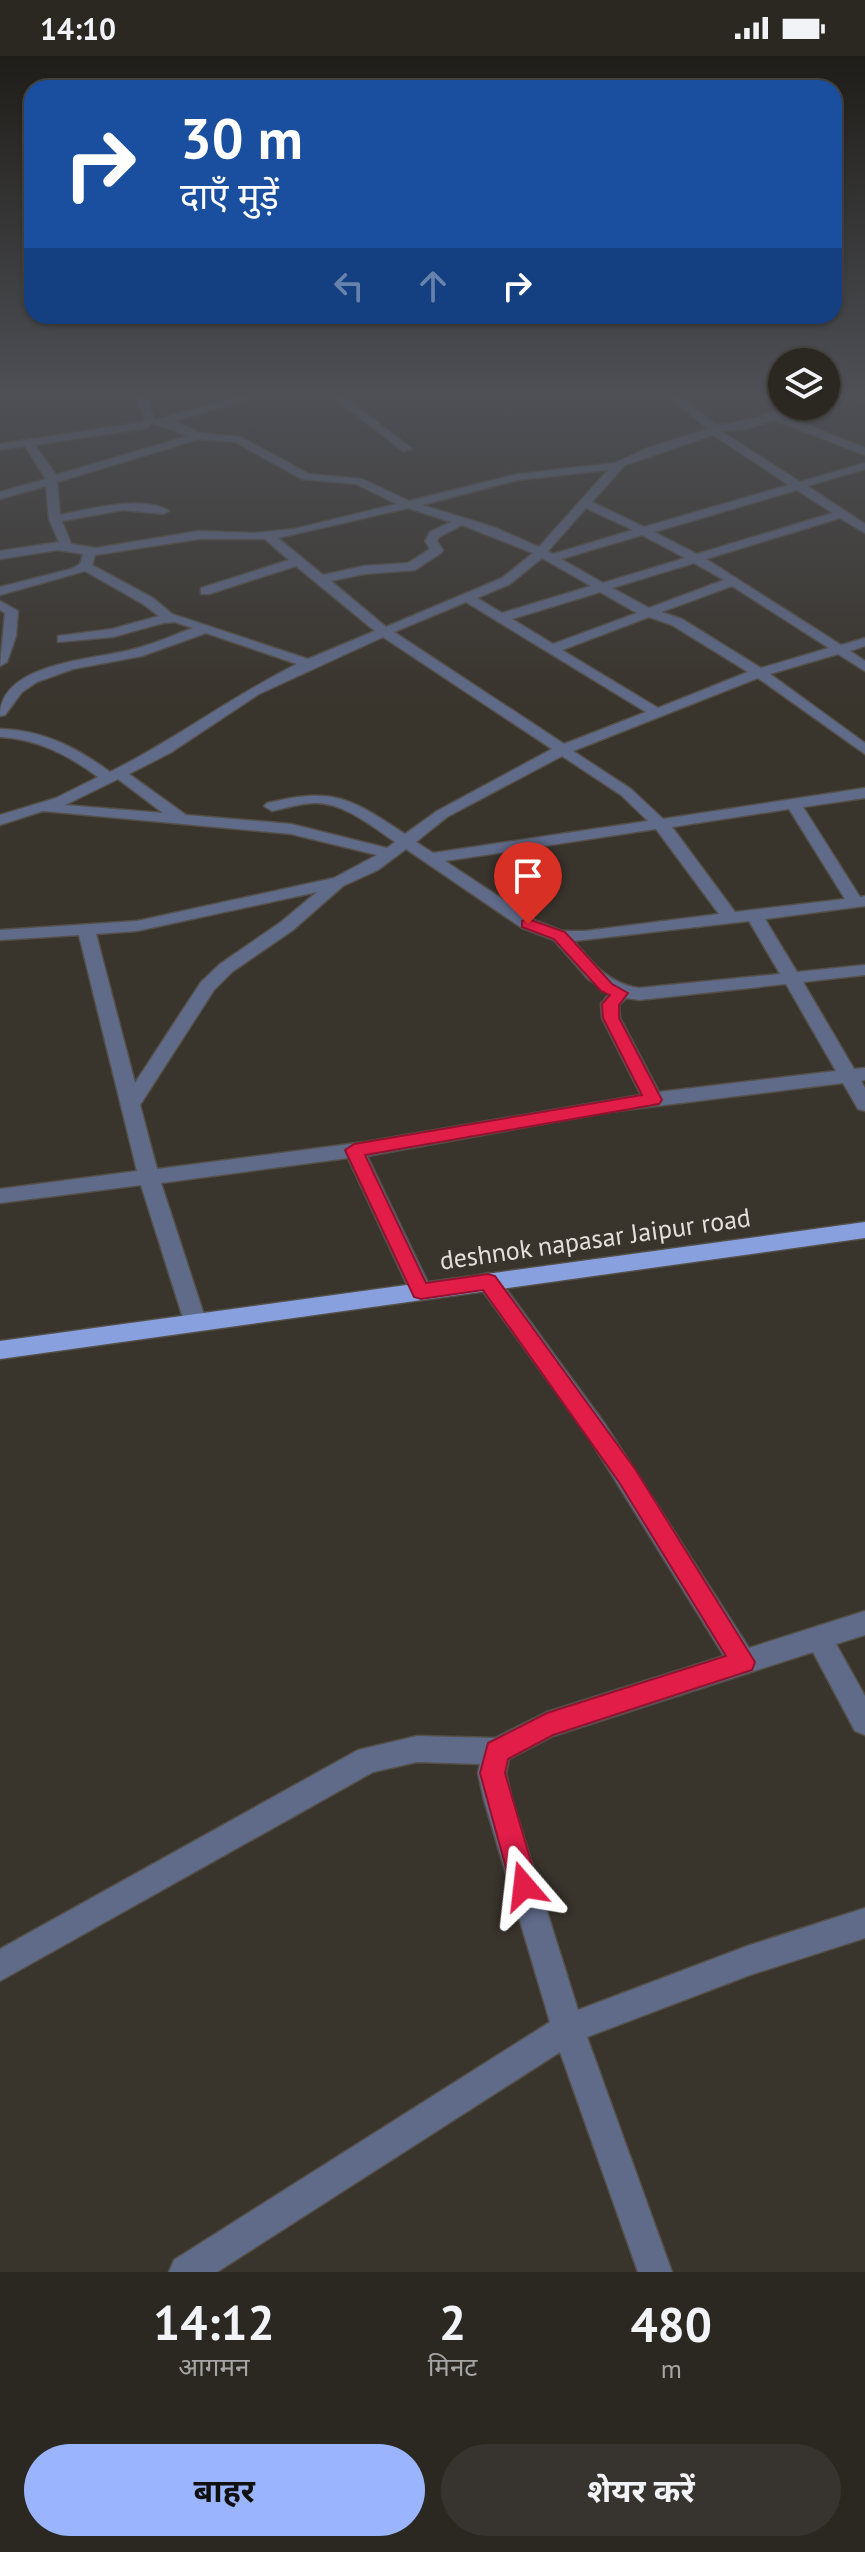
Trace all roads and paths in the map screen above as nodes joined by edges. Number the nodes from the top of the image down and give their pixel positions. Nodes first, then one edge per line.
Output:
1 (53, 498) edge
2 (395, 498) edge
3 (425, 498) edge
4 (588, 498) edge
5 (753, 498) edge
6 (818, 498) edge
7 (405, 503) junction
8 (584, 503) junction
9 (163, 511) dead end
10 (842, 514) junction
11 (55, 519) junction
12 (460, 522) junction
13 (865, 529) edge
14 (648, 530) junction
15 (268, 536) junction
16 (66, 546) junction
17 (90, 552) junction
18 (0, 555) edge
19 (546, 555) junction
20 (700, 559) junction
21 (298, 561) junction
22 (85, 566) junction
23 (320, 580) junction
24 (733, 581) junction
25 (603, 588) junction
26 (0, 591) edge
27 (205, 591) dead end
28 (468, 598) junction
29 (0, 605) edge
30 (649, 613) junction
31 (169, 618) junction
32 (501, 618) junction
33 (206, 628) junction
34 (383, 631) junction
35 (63, 639) dead end
36 (865, 642) edge
37 (552, 649) junction
38 (838, 649) junction
39 (0, 662) edge
40 (309, 664) junction
41 (865, 667) edge
42 (759, 673) junction
43 (0, 712) edge
44 (657, 713) junction
45 (0, 733) edge
46 (562, 750) junction
47 (865, 750) edge
48 (114, 775) junction
49 (865, 793) edge
50 (793, 804) junction
51 (272, 806) dead end
52 (44, 808) junction
53 (0, 820) edge
54 (182, 820) junction
55 (660, 823) junction
56 (398, 849) junction
57 (433, 858) junction
58 (339, 882) junction
59 (860, 902) edge
60 (754, 914) junction
61 (730, 917) junction
62 (87, 931) junction
63 (0, 935) edge
64 (560, 936) junction
65 (865, 970) edge
66 (792, 978) junction
67 (620, 993) junction
68 (857, 1075) edge
69 (653, 1100) junction
70 (131, 1104) junction
71 (865, 1104) edge
72 (354, 1150) junction
73 (149, 1178) junction
74 (0, 1196) edge
75 (865, 1230) edge
76 (488, 1281) junction
77 (421, 1291) junction
78 (195, 1321) junction
79 (0, 1350) edge
80 (865, 1623) edge
81 (819, 1638) junction
82 (743, 1662) junction
83 (865, 1722) edge
84 (497, 1751) junction
85 (865, 1923) edge
86 (0, 1966) edge
87 (568, 2029) junction
88 (186, 2272) edge
89 (655, 2272) edge

1 - 11 street
2 - 7 street
3 - 7 street
4 - 8 street
5 - 14 street
6 - 10 street
7 - 12 street
7 - 15 street
8 - 14 street
8 - 19 street
9 - 11 street
10 - 13 street
10 - 20 street
11 - 16 street
12 - 19 street
12 - 23 street
14 - 19 street
14 - 20 street
15 - 17 street
15 - 21 street
16 - 17 street
16 - 18 street
17 - 22 street
19 - 25 street
19 - 28 street
20 - 24 street
20 - 25 street
21 - 23 street
21 - 27 street
22 - 26 street
22 - 31 street
23 - 34 street
24 - 30 street
24 - 38 street
25 - 30 street
25 - 32 street
28 - 32 street
28 - 34 street
29 - 39 street
30 - 37 street
30 - 42 street
31 - 33 street
31 - 35 street
32 - 37 street
33 - 40 street
33 - 43 street
34 - 40 street
34 - 46 street
36 - 38 street
37 - 44 street
38 - 41 street
38 - 42 street
40 - 48 street
42 - 44 street
42 - 47 street
44 - 46 street
45 - 48 street
46 - 55 street
46 - 56 street
48 - 52 street
48 - 54 street
49 - 50 street
50 - 55 street
50 - 59 street
51 - 56 street
52 - 53 street
52 - 54 street
54 - 56 street
55 - 57 street
55 - 61 street
56 - 57 street
56 - 58 street
57 - 64 street
58 - 62 street
58 - 70 street
59 - 60 street
60 - 61 street
60 - 66 street
61 - 64 street
62 - 63 street
62 - 70 street
64 - 67 street
65 - 66 street
66 - 67 street
66 - 68 street
67 - 69 street
68 - 69 street
68 - 71 street
69 - 72 street
70 - 73 street
72 - 73 street
72 - 77 street
73 - 74 street
73 - 78 street
75 - 76 main road, deshnok napasar Jaipur road
76 - 77 main road, deshnok napasar Jaipur road
76 - 82 street
77 - 78 main road, deshnok napasar Jaipur road
78 - 79 main road, deshnok napasar Jaipur road
80 - 81 street
81 - 82 street
81 - 83 street
82 - 84 street
84 - 86 street
84 - 87 street
85 - 87 street
87 - 88 street
87 - 89 street

